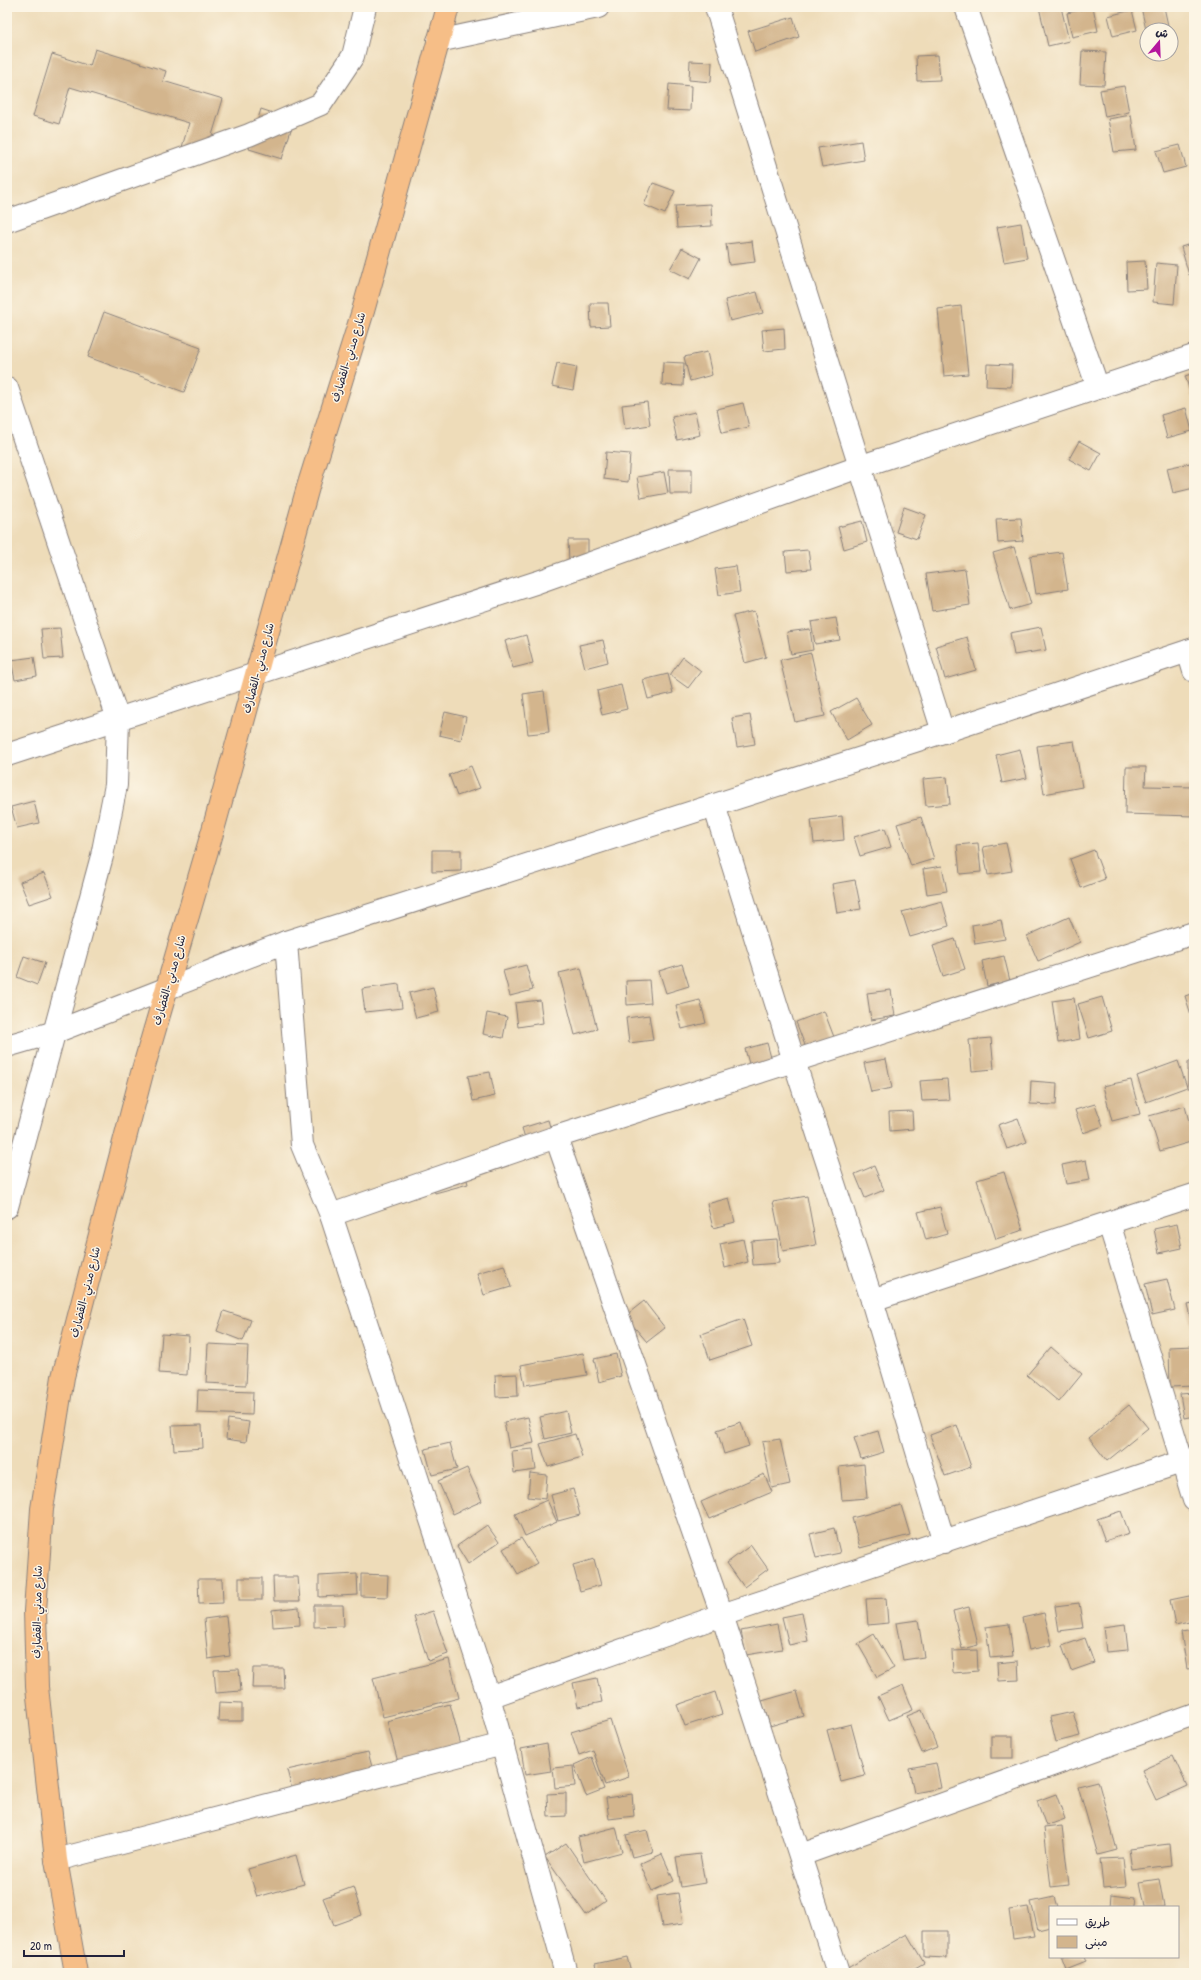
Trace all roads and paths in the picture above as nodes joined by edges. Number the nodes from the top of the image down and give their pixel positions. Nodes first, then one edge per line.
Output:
1 (365, 7) edge
2 (448, 7) edge
3 (598, 7) edge
4 (716, 7) edge
5 (966, 7) edge
6 (438, 41) junction
7 (7, 221) edge
8 (1194, 356) edge
9 (7, 388) edge
10 (1098, 388) junction
11 (859, 467) junction
12 (1191, 650) edge
13 (1194, 671) edge
14 (256, 674) junction
15 (118, 719) junction
16 (943, 732) junction
17 (7, 755) edge
18 (714, 805) junction
19 (1194, 933) edge
20 (286, 942) junction
21 (167, 988) junction
22 (55, 1032) junction
23 (7, 1046) edge
24 (794, 1061) junction
25 (556, 1137) junction
26 (1194, 1195) edge
27 (7, 1207) edge
28 (331, 1215) junction
29 (1109, 1223) junction
30 (872, 1300) junction
31 (1181, 1462) junction
32 (1194, 1500) edge
33 (944, 1542) junction
34 (722, 1615) junction
35 (489, 1697) junction
36 (1194, 1714) edge
37 (503, 1744) junction
38 (801, 1855) junction
39 (56, 1860) junction
40 (76, 1973) edge
41 (566, 1973) edge
42 (838, 1973) edge

1 - 7 street
2 - 6 highway, شارع مدني -القضارف
3 - 6 street
4 - 11 street
5 - 10 street
6 - 14 highway, شارع مدني -القضارف
8 - 10 street
9 - 15 street
10 - 11 street
11 - 14 street
11 - 16 street
12 - 13 street
12 - 16 street
14 - 15 street
14 - 21 highway, شارع مدني -القضارف
15 - 17 street
15 - 22 street
16 - 18 street
18 - 20 street
18 - 24 street
19 - 24 street
20 - 21 street
20 - 28 street
21 - 22 street
21 - 39 highway, شارع مدني -القضارف
22 - 23 street
22 - 27 street
24 - 25 street
24 - 30 street
25 - 28 street
25 - 34 street
26 - 29 street
28 - 35 street
29 - 30 street
29 - 31 street
30 - 33 street
31 - 32 street
31 - 33 street
33 - 34 street
34 - 35 street
34 - 38 street
35 - 37 street
36 - 38 street
37 - 39 street
37 - 41 street
38 - 42 street
39 - 40 highway, شارع مدني -القضارف

